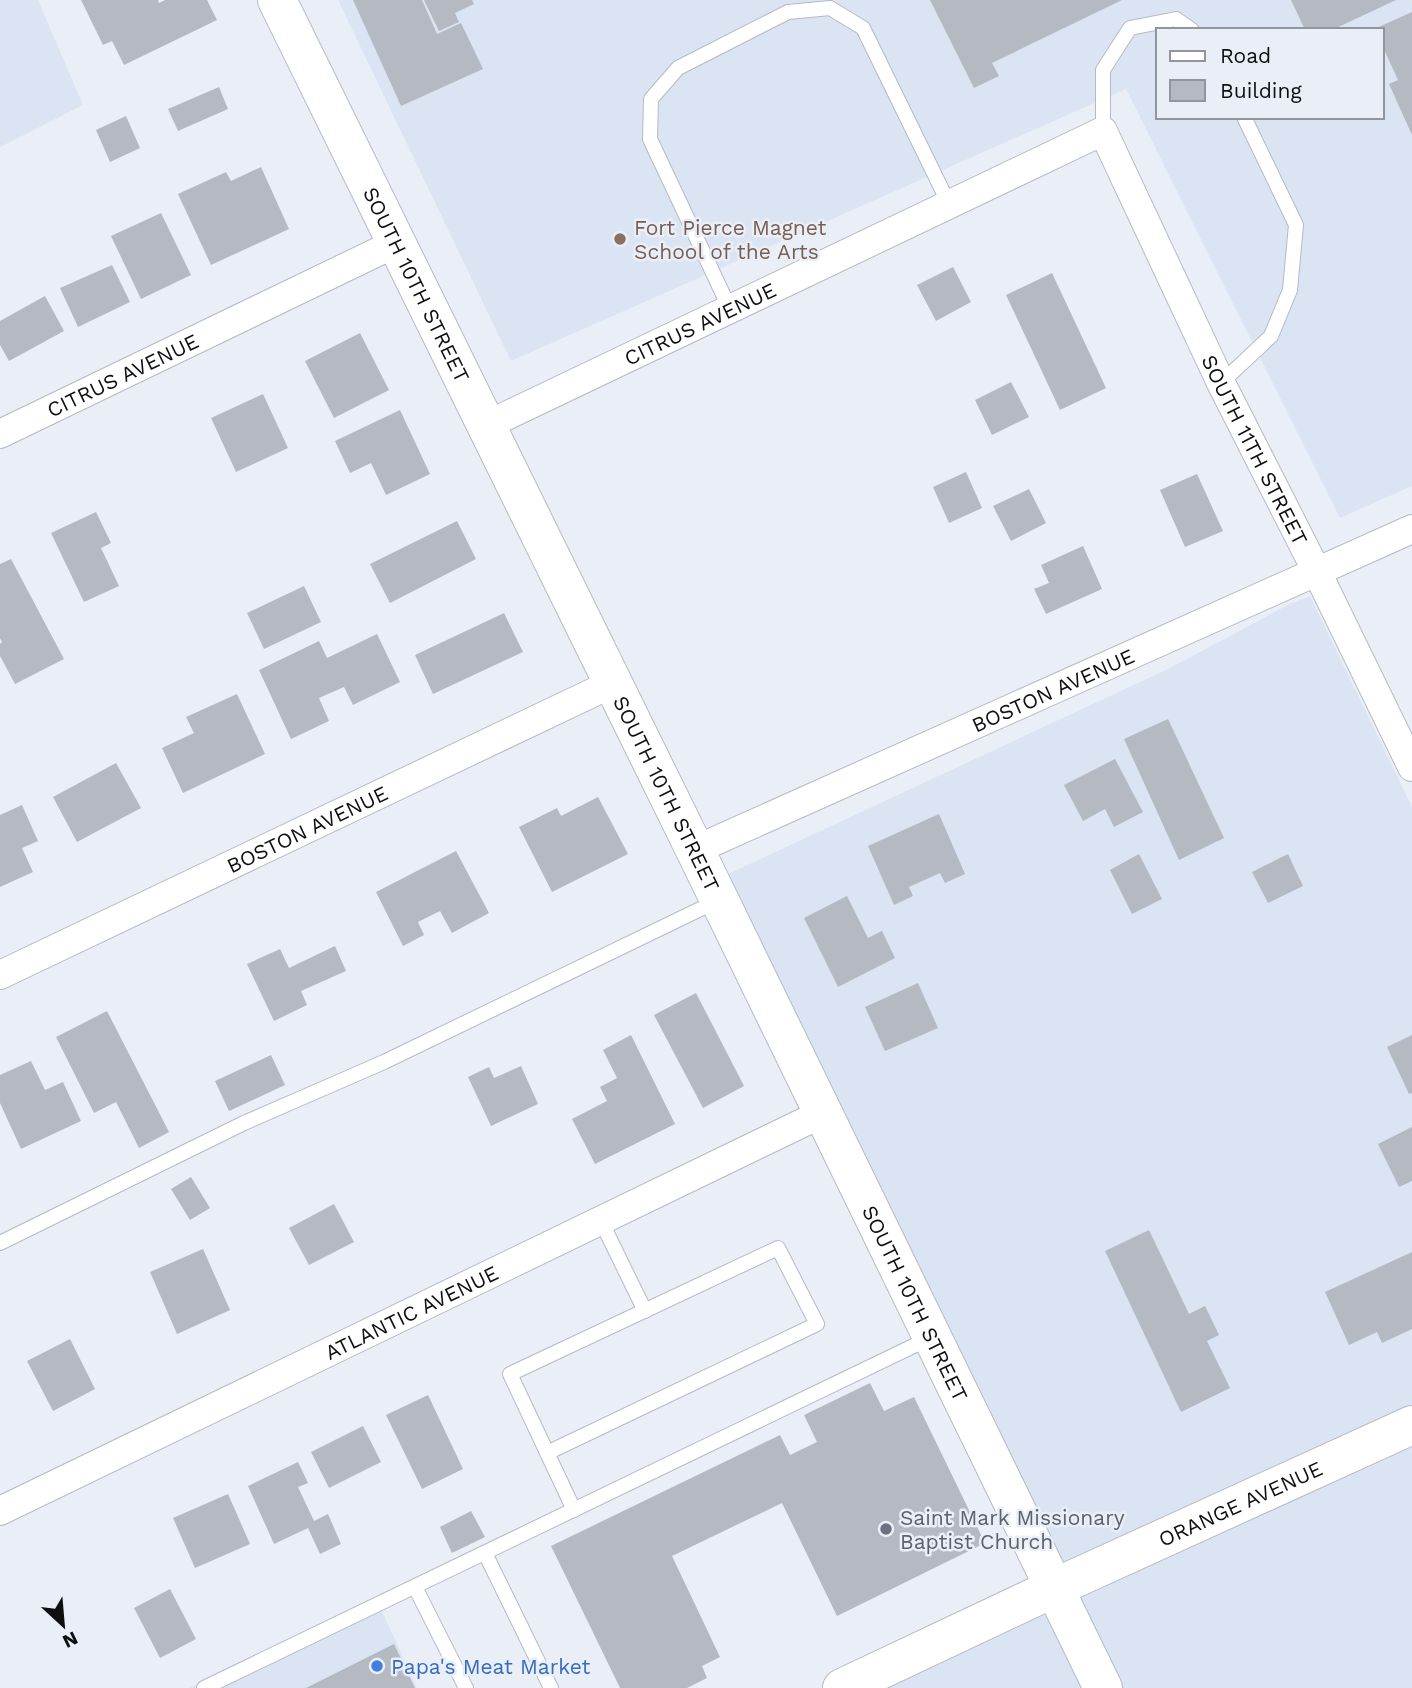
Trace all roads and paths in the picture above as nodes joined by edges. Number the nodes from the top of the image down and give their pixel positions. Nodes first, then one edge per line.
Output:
1 (277, 0) edge
2 (1189, 28) edge
3 (1245, 119) edge
4 (1102, 131) junction
5 (949, 204) junction
6 (396, 243) junction
7 (730, 309) junction
8 (1221, 383) junction
9 (485, 426) junction
10 (0, 433) edge
11 (1412, 529) edge
12 (1317, 572) junction
13 (613, 683) junction
14 (1412, 767) edge
15 (695, 850) junction
16 (719, 899) junction
17 (0, 975) edge
18 (823, 1114) junction
19 (601, 1221) junction
20 (0, 1243) edge
21 (645, 1311) junction
22 (932, 1337) junction
23 (1412, 1425) edge
24 (547, 1453) junction
25 (574, 1510) junction
26 (0, 1511) edge
27 (485, 1553) junction
28 (415, 1587) junction
29 (1054, 1588) junction
30 (204, 1688) edge
31 (466, 1688) edge
32 (551, 1688) edge
33 (842, 1688) edge
34 (1103, 1688) edge

1 - 6 street, SOUTH 10TH STREET
2 - 4 lane
3 - 8 lane
4 - 5 street, CITRUS AVENUE
4 - 8 street, SOUTH 11TH STREET
5 - 7 street, CITRUS AVENUE
5 - 7 lane
6 - 9 street, SOUTH 10TH STREET
6 - 10 street, CITRUS AVENUE
7 - 9 street, CITRUS AVENUE
8 - 12 street, SOUTH 11TH STREET
9 - 13 street, SOUTH 10TH STREET
11 - 12 street, BOSTON AVENUE
12 - 14 street, SOUTH 11TH STREET
12 - 15 street, BOSTON AVENUE
13 - 15 street, SOUTH 10TH STREET
13 - 17 street, BOSTON AVENUE
15 - 16 street, SOUTH 10TH STREET
16 - 18 street, SOUTH 10TH STREET
16 - 20 lane
18 - 19 street, ATLANTIC AVENUE
18 - 22 street, SOUTH 10TH STREET
19 - 21 lane
19 - 26 street, ATLANTIC AVENUE
21 - 24 lane
21 - 24 lane
22 - 25 lane
22 - 29 street, SOUTH 10TH STREET
23 - 29 street, ORANGE AVENUE
24 - 25 lane
25 - 27 lane
27 - 28 lane
27 - 32 lane
28 - 30 lane
28 - 31 lane
29 - 33 street, ORANGE AVENUE
29 - 34 street, SOUTH 10TH STREET

